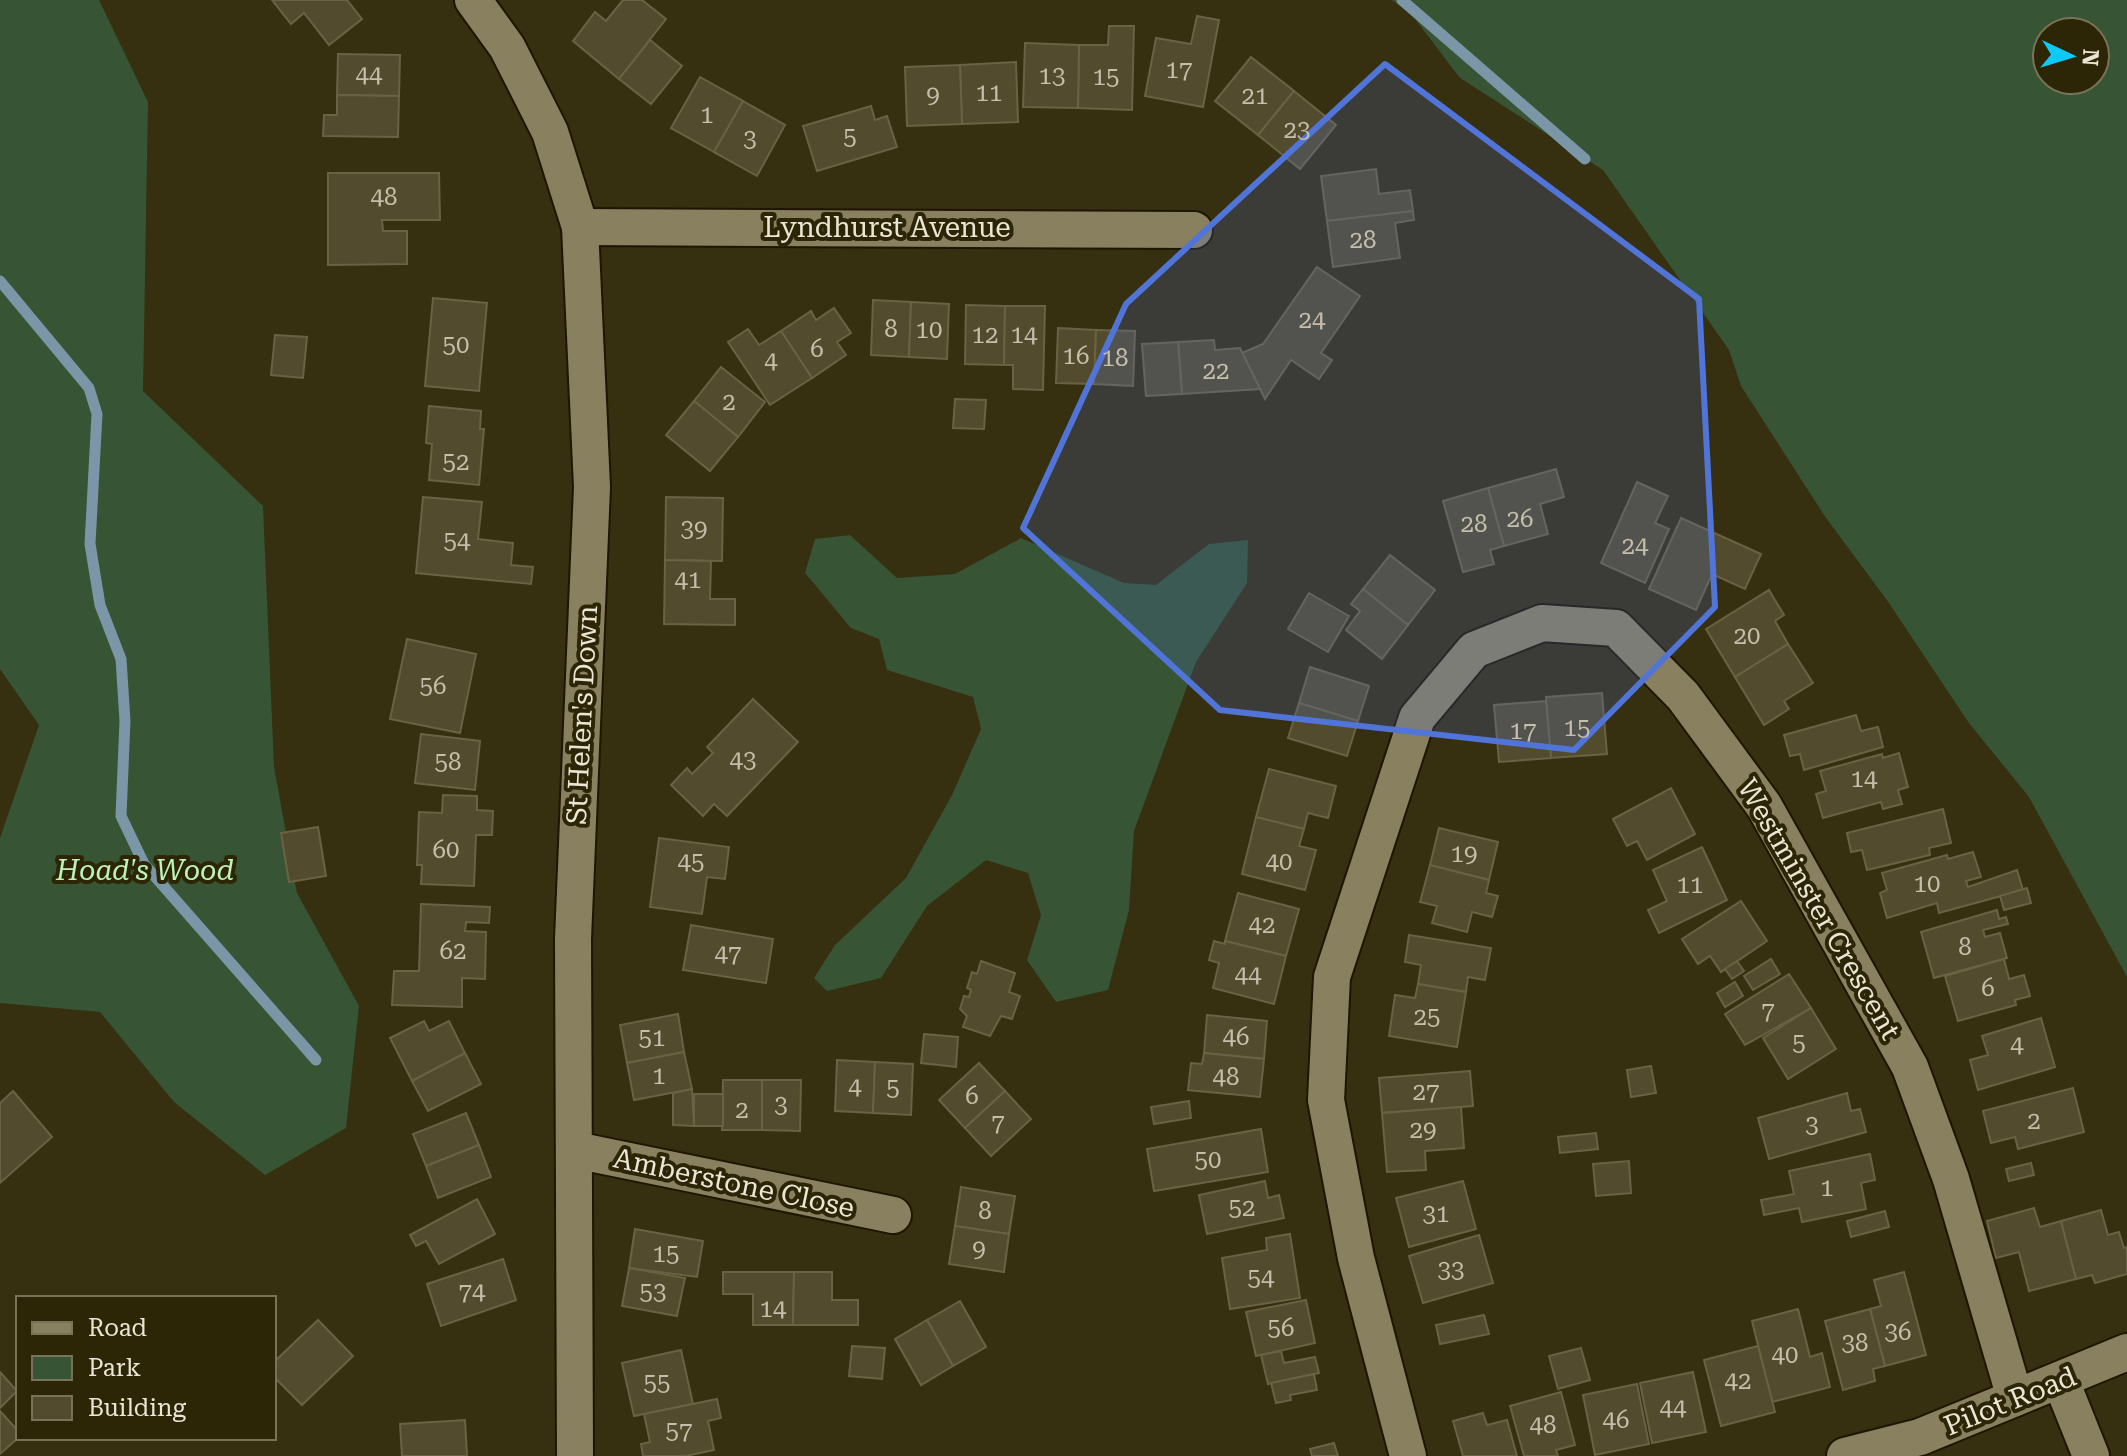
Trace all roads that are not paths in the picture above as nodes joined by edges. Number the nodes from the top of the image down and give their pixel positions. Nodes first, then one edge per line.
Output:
1 (473, 0) edge
2 (580, 227) junction
3 (1194, 230) dead end
4 (575, 1150) junction
5 (893, 1215) dead end
6 (2127, 1352) edge
7 (2061, 1381) junction
8 (2015, 1398) junction
9 (575, 1456) edge
10 (1408, 1456) edge
11 (1845, 1456) edge
12 (2091, 1456) edge

1 - 2 street, St Helen's Down
2 - 3 street, Lyndhurst Avenue
2 - 4 street, St Helen's Down
4 - 5 street, Amberstone Close
4 - 9 street, St Helen's Down
6 - 7 street, Pilot Road
7 - 8 street, Pilot Road
7 - 12 street
8 - 10 street, Westminster Crescent
8 - 11 street, Pilot Road

